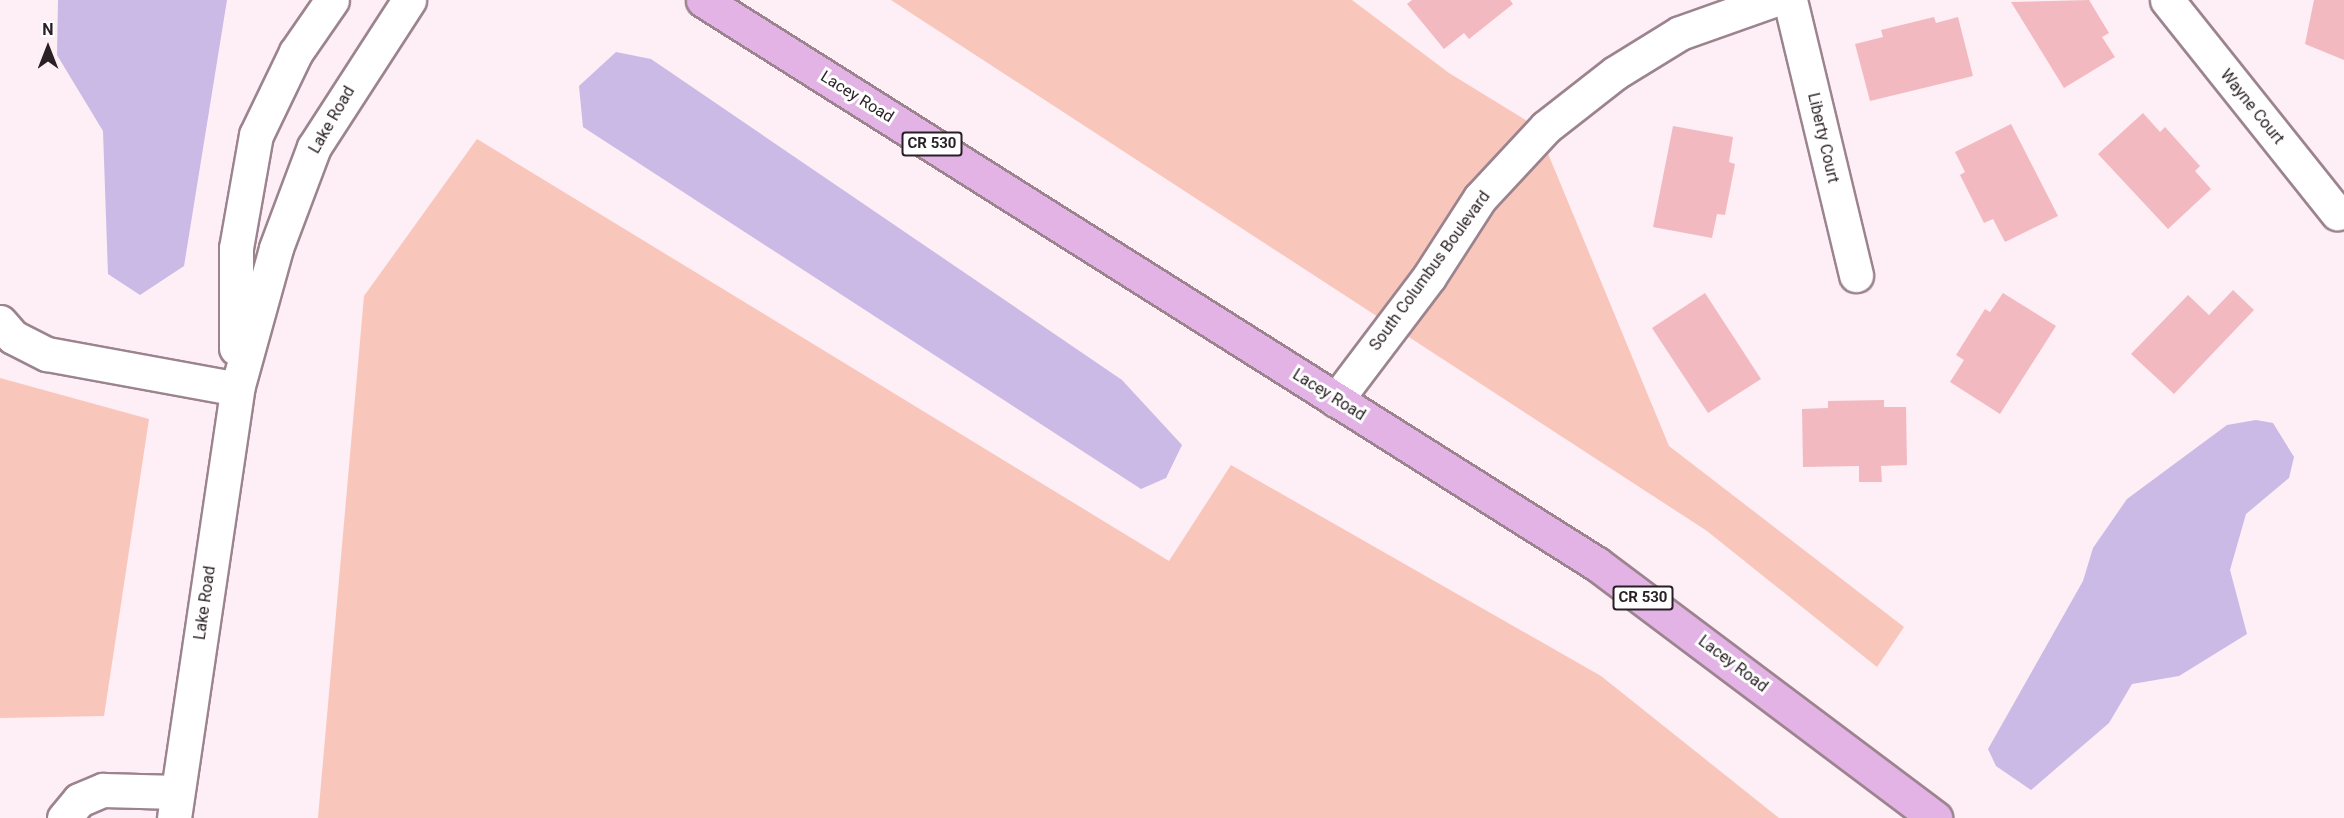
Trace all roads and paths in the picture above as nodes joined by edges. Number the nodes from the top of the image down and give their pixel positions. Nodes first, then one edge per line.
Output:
1 (332, 0) edge
2 (410, 0) edge
3 (703, 0) edge
4 (1773, 0) edge
5 (1790, 0) edge
6 (2167, 0) edge
7 (2337, 213) dead end
8 (1856, 275) dead end
9 (0, 322) edge
10 (237, 388) junction
11 (1336, 400) junction
12 (176, 805) edge
13 (64, 818) edge
14 (1935, 818) edge

1 - 10 street, Lake Road
2 - 10 street, Lake Road
3 - 11 main road, Lacey Road / CR 530
4 - 11 street, South Columbus Boulevard
5 - 8 street, Liberty Court
6 - 7 street, Wayne Court
9 - 10 street
10 - 12 street, Lake Road
11 - 14 main road, Lacey Road / CR 530
12 - 13 street

